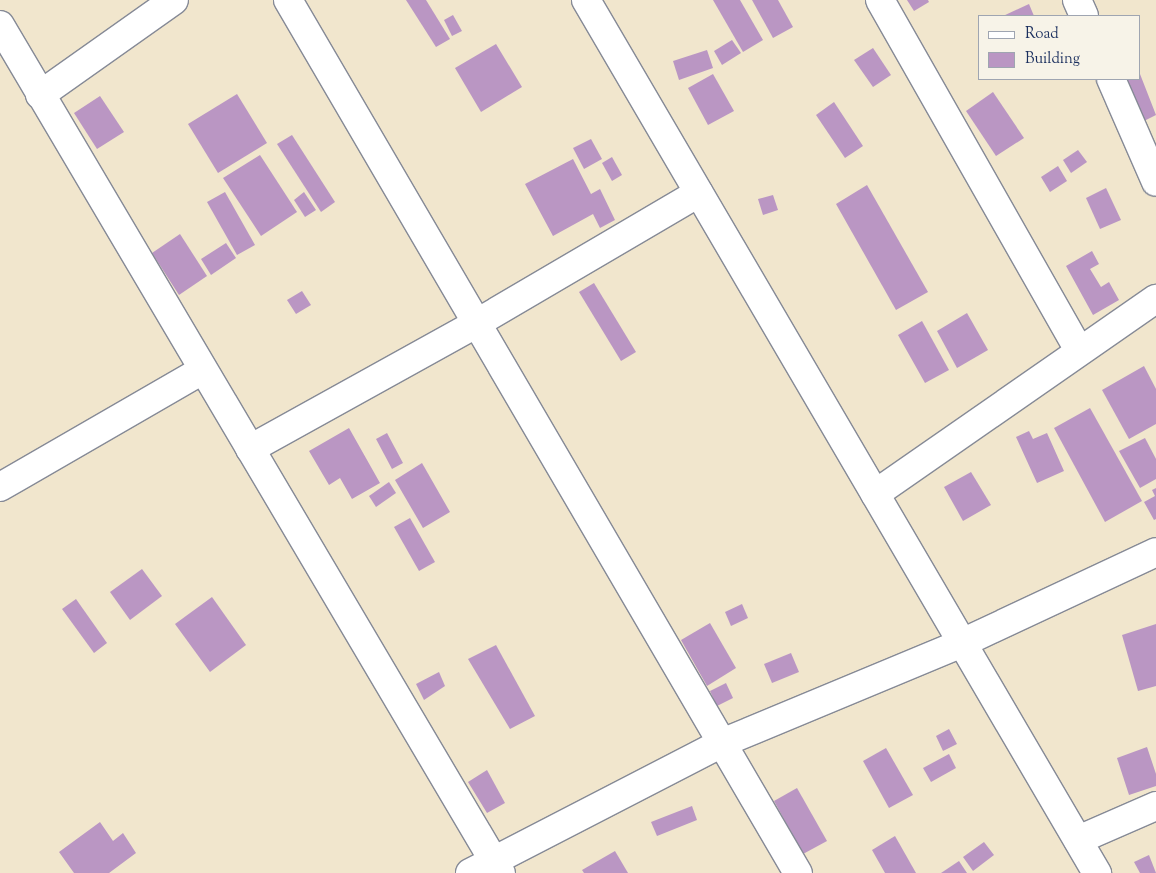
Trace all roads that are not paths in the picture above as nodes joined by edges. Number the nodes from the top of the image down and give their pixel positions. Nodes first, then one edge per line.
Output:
1 (174, 0) edge
2 (288, 0) edge
3 (586, 0) edge
4 (880, 0) edge
5 (1077, 0) edge
6 (1084, 15) edge
7 (0, 24) edge
8 (1111, 80) edge
9 (40, 95) junction
10 (1156, 182) edge
11 (699, 192) junction
12 (1156, 299) edge
13 (477, 323) junction
14 (1080, 350) junction
15 (203, 370) junction
16 (250, 449) junction
17 (0, 487) edge
18 (875, 494) junction
19 (1156, 552) edge
20 (962, 643) junction
21 (722, 743) junction
22 (1156, 806) edge
23 (1078, 840) junction
24 (488, 869) edge
25 (798, 873) edge
26 (1097, 873) edge

1 - 9 street
2 - 13 street
3 - 11 street
4 - 14 street
5 - 6 street
7 - 9 street
8 - 10 street
9 - 15 street
11 - 13 street
11 - 18 street
12 - 14 street
13 - 16 street
13 - 21 street
14 - 18 street
15 - 16 street
15 - 17 street
16 - 24 street
18 - 20 street
19 - 20 street
20 - 21 street
20 - 23 street
21 - 24 street
21 - 25 street
22 - 23 street
23 - 26 street

